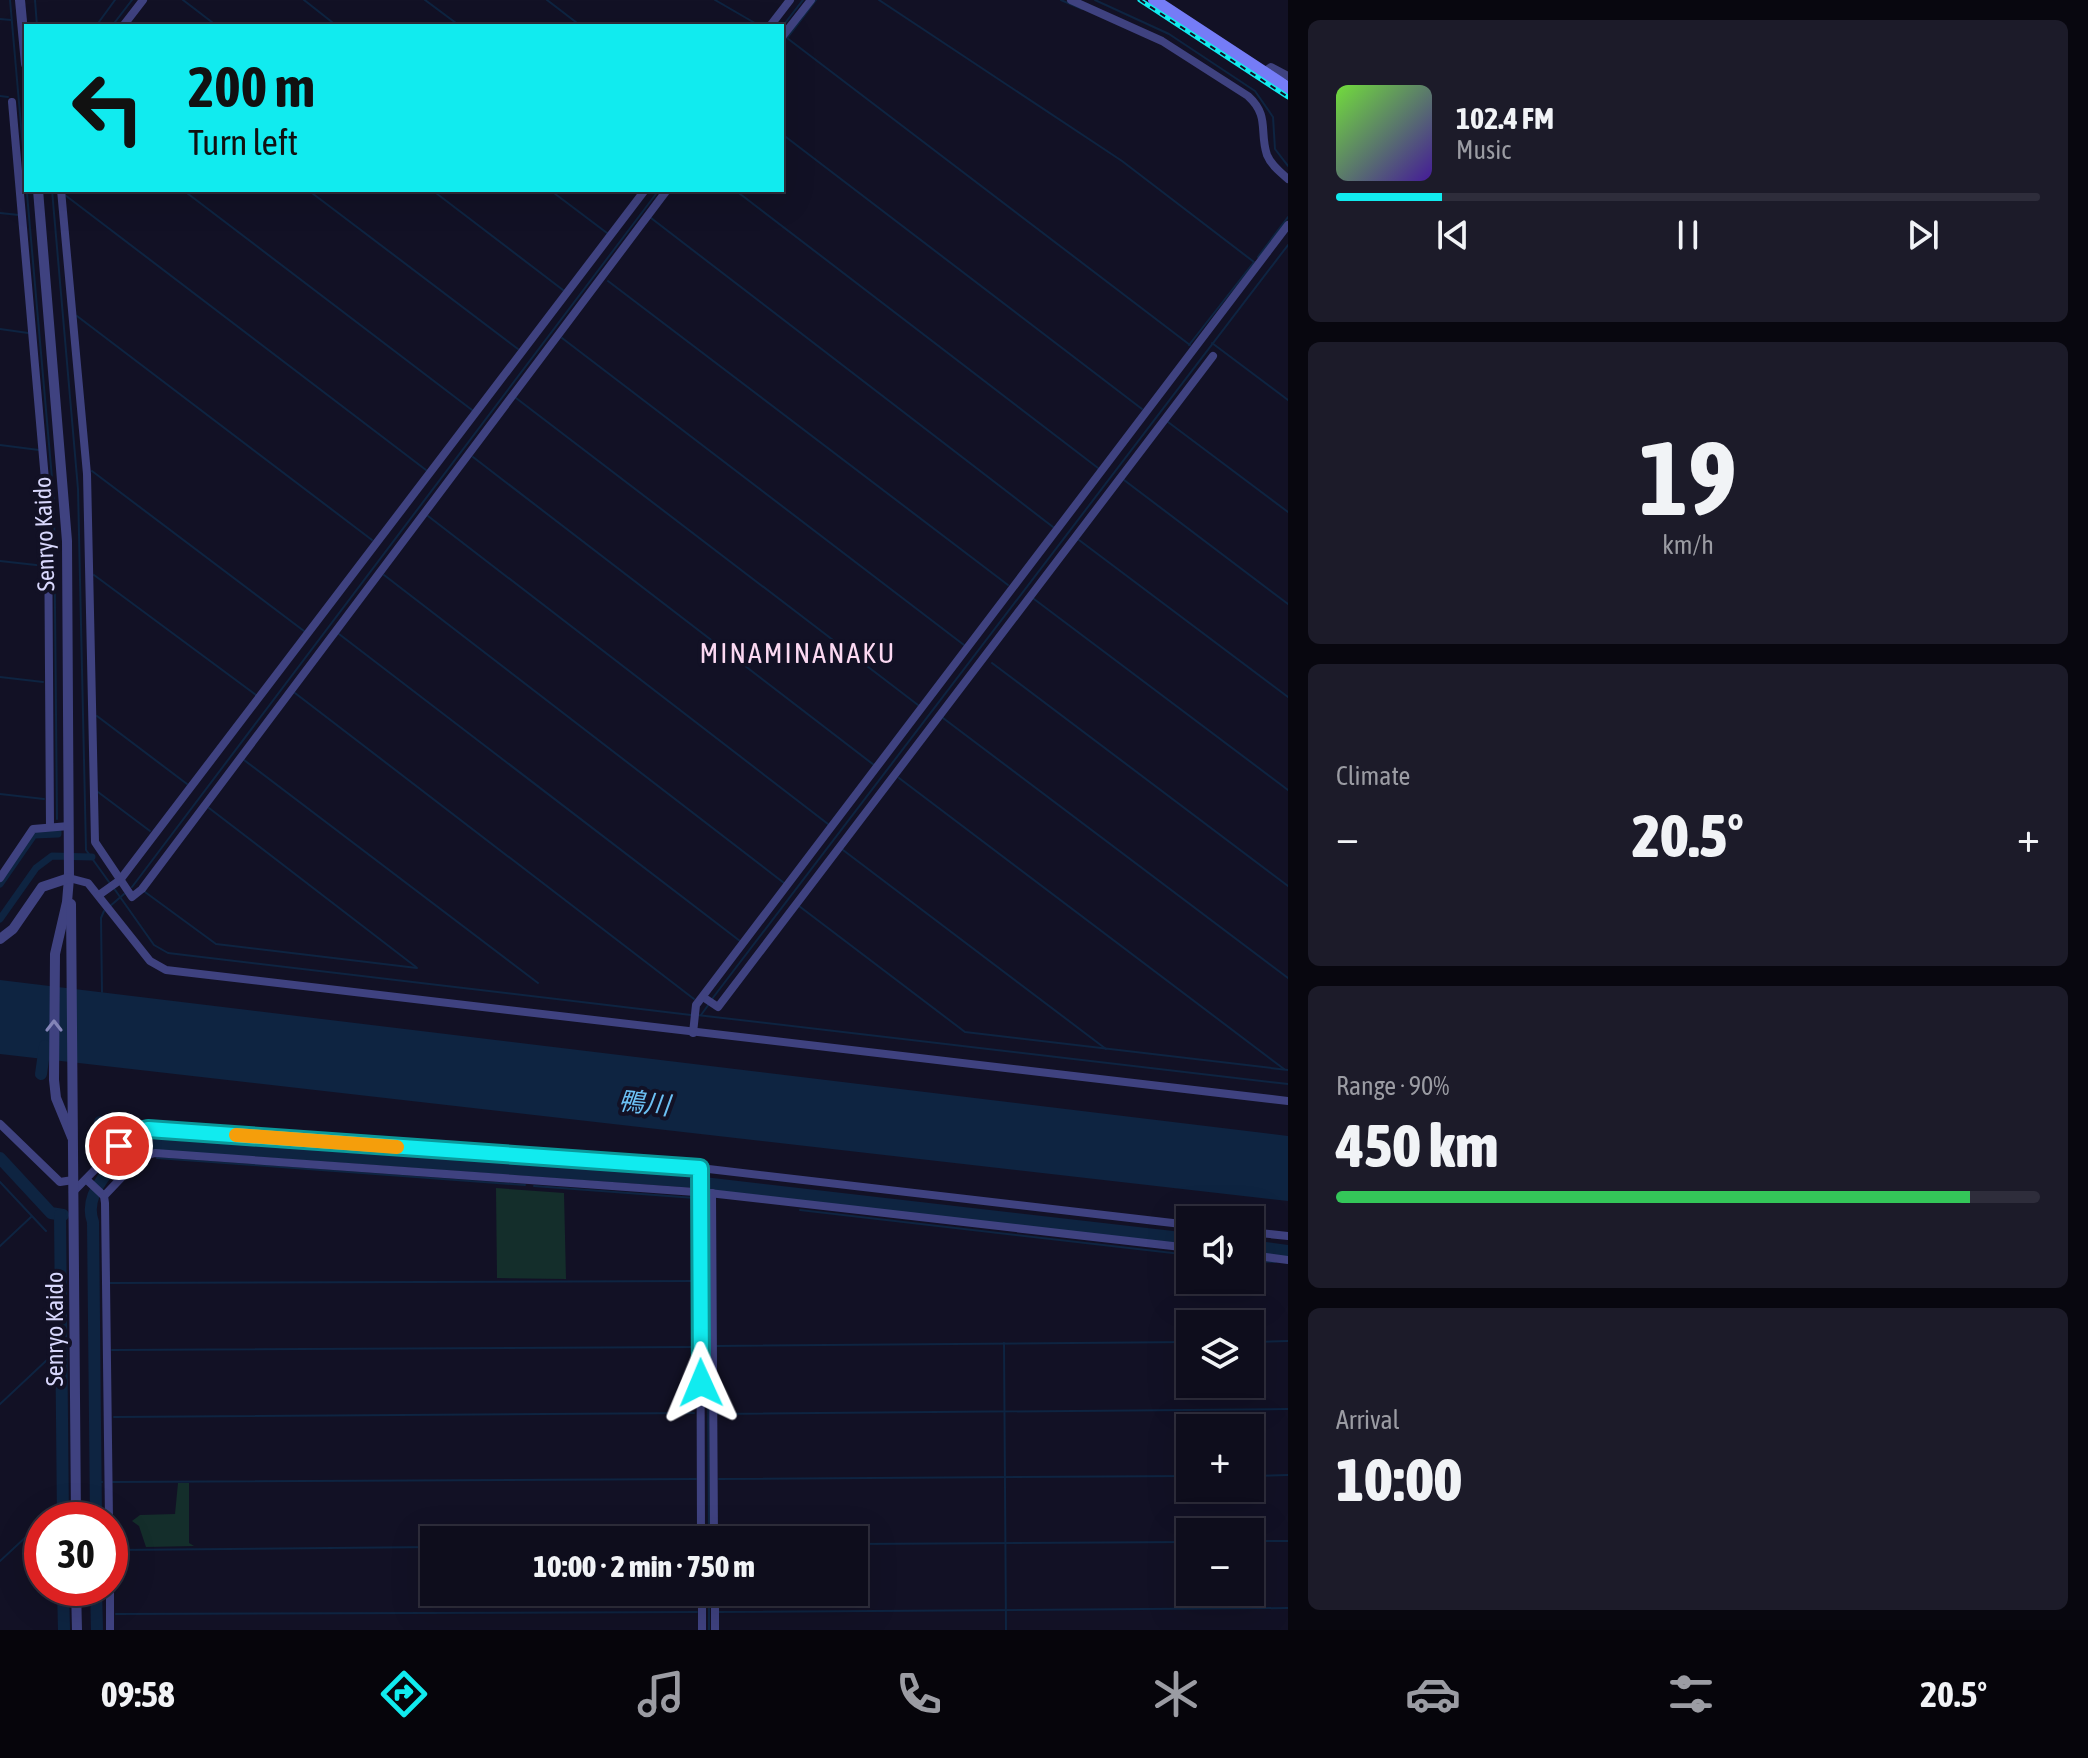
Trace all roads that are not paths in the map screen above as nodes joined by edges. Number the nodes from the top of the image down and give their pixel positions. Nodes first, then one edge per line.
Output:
1 (20, 0) edge
2 (143, 0) edge
3 (790, 0) edge
4 (811, 0) edge
5 (1071, 0) edge
6 (1154, 0) edge
7 (125, 24) edge
8 (772, 24) edge
9 (784, 34) edge
10 (24, 43) edge
11 (1264, 72) junction
12 (1288, 76) edge
13 (1288, 88) edge
14 (12, 102) dead end
15 (1288, 179) edge
16 (38, 192) edge
17 (61, 192) edge
18 (643, 192) edge
19 (665, 192) edge
20 (1288, 225) edge
21 (1213, 356) dead end
22 (69, 826) junction
23 (50, 827) junction
24 (0, 878) edge
25 (69, 878) junction
26 (119, 881) junction
27 (102, 893) junction
28 (0, 939) edge
29 (708, 1000) junction
30 (693, 1030) junction
31 (1288, 1101) edge
32 (0, 1124) edge
33 (72, 1137) junction
34 (700, 1168) junction
35 (90, 1182) junction
36 (73, 1186) junction
37 (704, 1189) junction
38 (102, 1194) junction
39 (1176, 1223) edge
40 (1264, 1233) edge
41 (1288, 1236) edge
42 (1176, 1246) edge
43 (1264, 1257) edge
44 (1288, 1260) edge
45 (76, 1502) edge
46 (109, 1502) edge
47 (701, 1526) edge
48 (714, 1526) edge
49 (76, 1606) edge
50 (110, 1606) edge
51 (702, 1606) edge
52 (715, 1606) edge
53 (77, 1630) edge
54 (110, 1630) edge
55 (702, 1630) edge
56 (715, 1630) edge

1 - 10 street
2 - 7 street
3 - 8 street
4 - 9 street
5 - 15 street
6 - 11 main road
11 - 12 street
11 - 13 main road
14 - 23 street
16 - 22 street, Senryo Kaido
17 - 26 street
18 - 26 street
19 - 26 street
20 - 29 street
21 - 29 street
22 - 23 street
22 - 25 street, Senryo Kaido
23 - 24 street
25 - 27 street
25 - 28 street
25 - 33 street, Senryo Kaido
33 -> 25 street, Senryo Kaido
26 - 27 street
27 - 30 street
29 - 30 street
30 - 31 street
32 - 36 street
33 - 36 street, Senryo Kaido
34 - 35 street
34 - 37 street
34 - 39 street
35 - 36 street
35 - 38 street
36 - 45 street, Senryo Kaido
37 - 38 street
37 - 42 street
37 - 47 street
37 - 48 street
38 - 46 street
40 - 41 street
43 - 44 street
49 - 53 street
50 - 54 street
51 - 55 street
52 - 56 street

